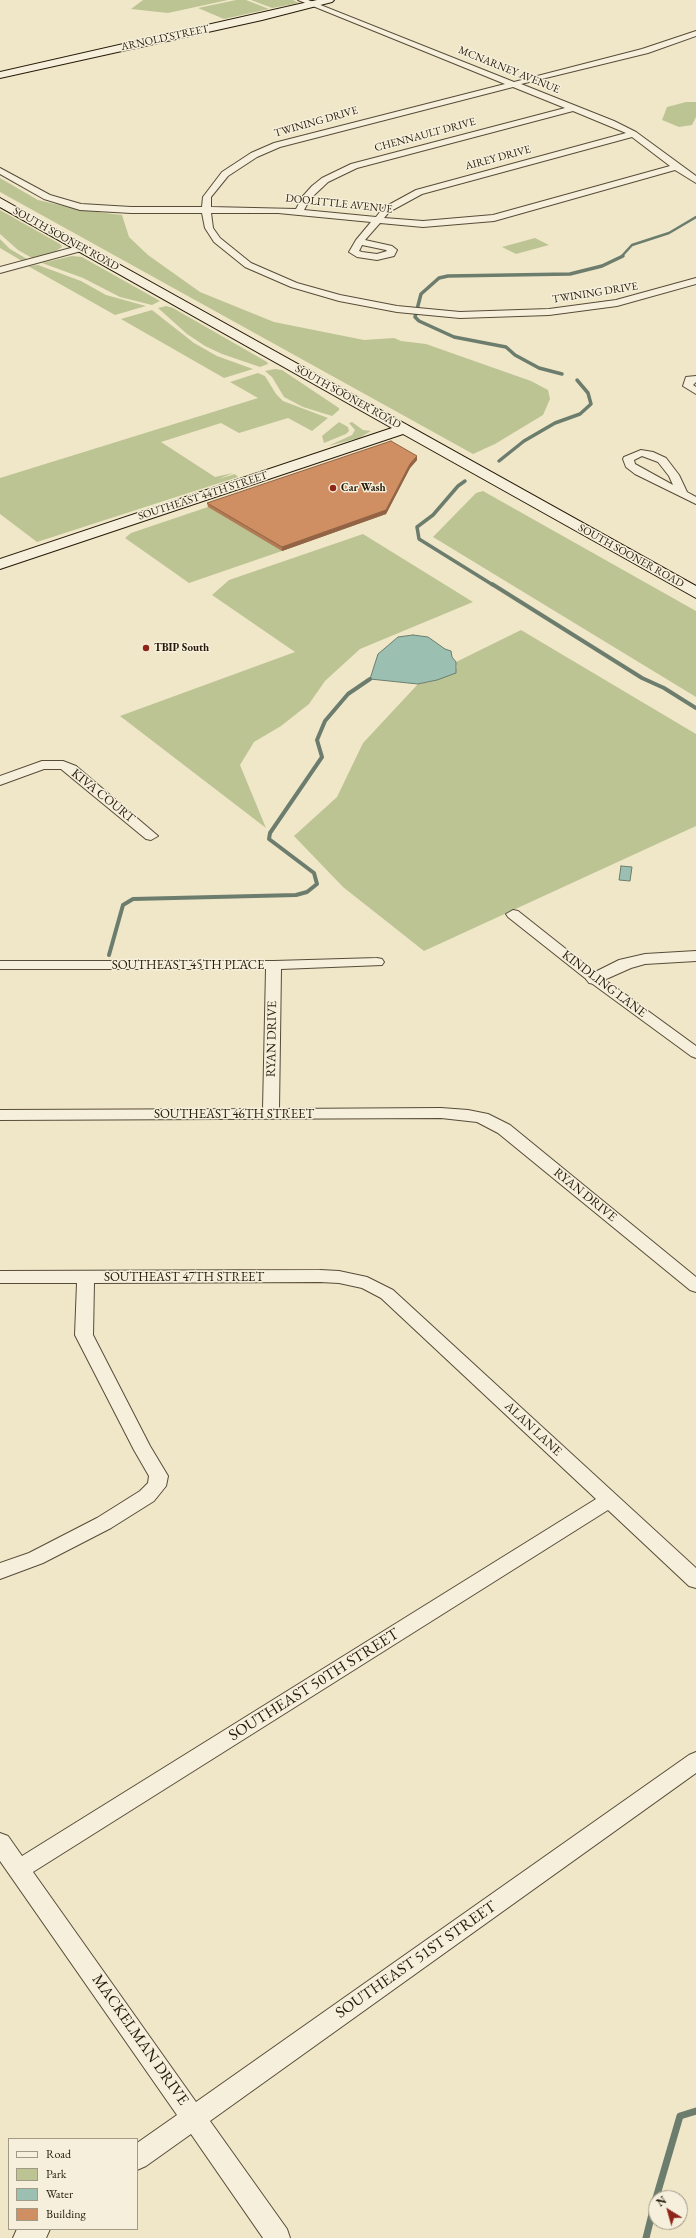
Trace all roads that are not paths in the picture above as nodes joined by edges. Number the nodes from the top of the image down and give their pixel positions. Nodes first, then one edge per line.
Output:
1 (302, 0) edge
2 (329, 0) edge
3 (314, 4) junction
4 (696, 33) edge
5 (0, 75) edge
6 (514, 84) junction
7 (573, 108) junction
8 (633, 134) junction
9 (676, 168) junction
10 (0, 171) edge
11 (696, 180) edge
12 (0, 202) edge
13 (206, 209) junction
14 (299, 212) junction
15 (377, 220) junction
16 (359, 242) dead end
17 (82, 248) junction
18 (0, 270) edge
19 (696, 281) edge
20 (696, 379) edge
21 (696, 391) edge
22 (405, 429) junction
23 (683, 495) junction
24 (696, 502) edge
25 (0, 564) edge
26 (696, 593) edge
27 (0, 781) edge
28 (151, 836) dead end
29 (513, 914) dead end
30 (696, 956) edge
31 (377, 962) dead end
32 (0, 965) edge
33 (274, 965) junction
34 (595, 979) junction
35 (696, 1053) edge
36 (270, 1114) junction
37 (0, 1115) edge
38 (468, 1115) joint
39 (0, 1277) edge
40 (86, 1277) junction
41 (367, 1283) joint
42 (696, 1286) edge
43 (610, 1500) junction
44 (0, 1570) edge
45 (696, 1580) edge
46 (696, 1761) edge
47 (0, 1843) edge
48 (19, 1869) junction
49 (194, 2118) junction
50 (138, 2157) edge
51 (37, 2230) edge
52 (25, 2238) edge
53 (278, 2238) edge

1 - 3 street, MCNARNEY AVENUE
2 - 3 main road, ARNOLD STREET
3 - 5 main road, ARNOLD STREET
3 - 6 street, MCNARNEY AVENUE
4 - 6 street, TWINING DRIVE
6 - 7 street, MCNARNEY AVENUE
6 - 13 street, TWINING DRIVE
7 - 8 street, MCNARNEY AVENUE
7 - 14 street, CHENNAULT DRIVE
8 - 9 street, MCNARNEY AVENUE
8 - 15 street, AIREY DRIVE
9 - 11 street, MCNARNEY AVENUE
9 - 15 street, DOOLITTLE AVENUE
10 - 13 street, DOOLITTLE AVENUE
12 - 17 main road, SOUTH SOONER ROAD
13 - 14 street, DOOLITTLE AVENUE
13 - 19 street, TWINING DRIVE
14 - 15 street, DOOLITTLE AVENUE
15 - 16 street, AIREY DRIVE
17 - 18 street
17 - 22 main road, SOUTH SOONER ROAD
20 - 21 street
22 - 25 main road, SOUTHEAST 44TH STREET
22 - 26 main road, SOUTH SOONER ROAD
23 - 23 street
23 - 24 street
27 - 28 street, KIVA COURT
29 - 34 street, KINDLING LANE
30 - 34 street
31 - 33 street, SOUTHEAST 45TH PLACE
32 - 33 street, SOUTHEAST 45TH PLACE
33 - 36 street, RYAN DRIVE
34 - 35 street, KINDLING LANE
36 - 37 street, SOUTHEAST 46TH STREET
36 - 38 street, SOUTHEAST 46TH STREET
38 - 42 street, RYAN DRIVE
39 - 40 street, SOUTHEAST 47TH STREET
40 - 41 street, SOUTHEAST 47TH STREET
40 - 44 street
41 - 43 street, ALAN LANE
43 - 45 street, ALAN LANE
43 - 48 street, SOUTHEAST 50TH STREET
46 - 49 street, SOUTHEAST 51ST STREET
47 - 48 street, MACKELMAN DRIVE
48 - 49 street, MACKELMAN DRIVE
49 - 50 street, SOUTHEAST 51ST STREET
49 - 53 street, MACKELMAN DRIVE
51 - 52 street

